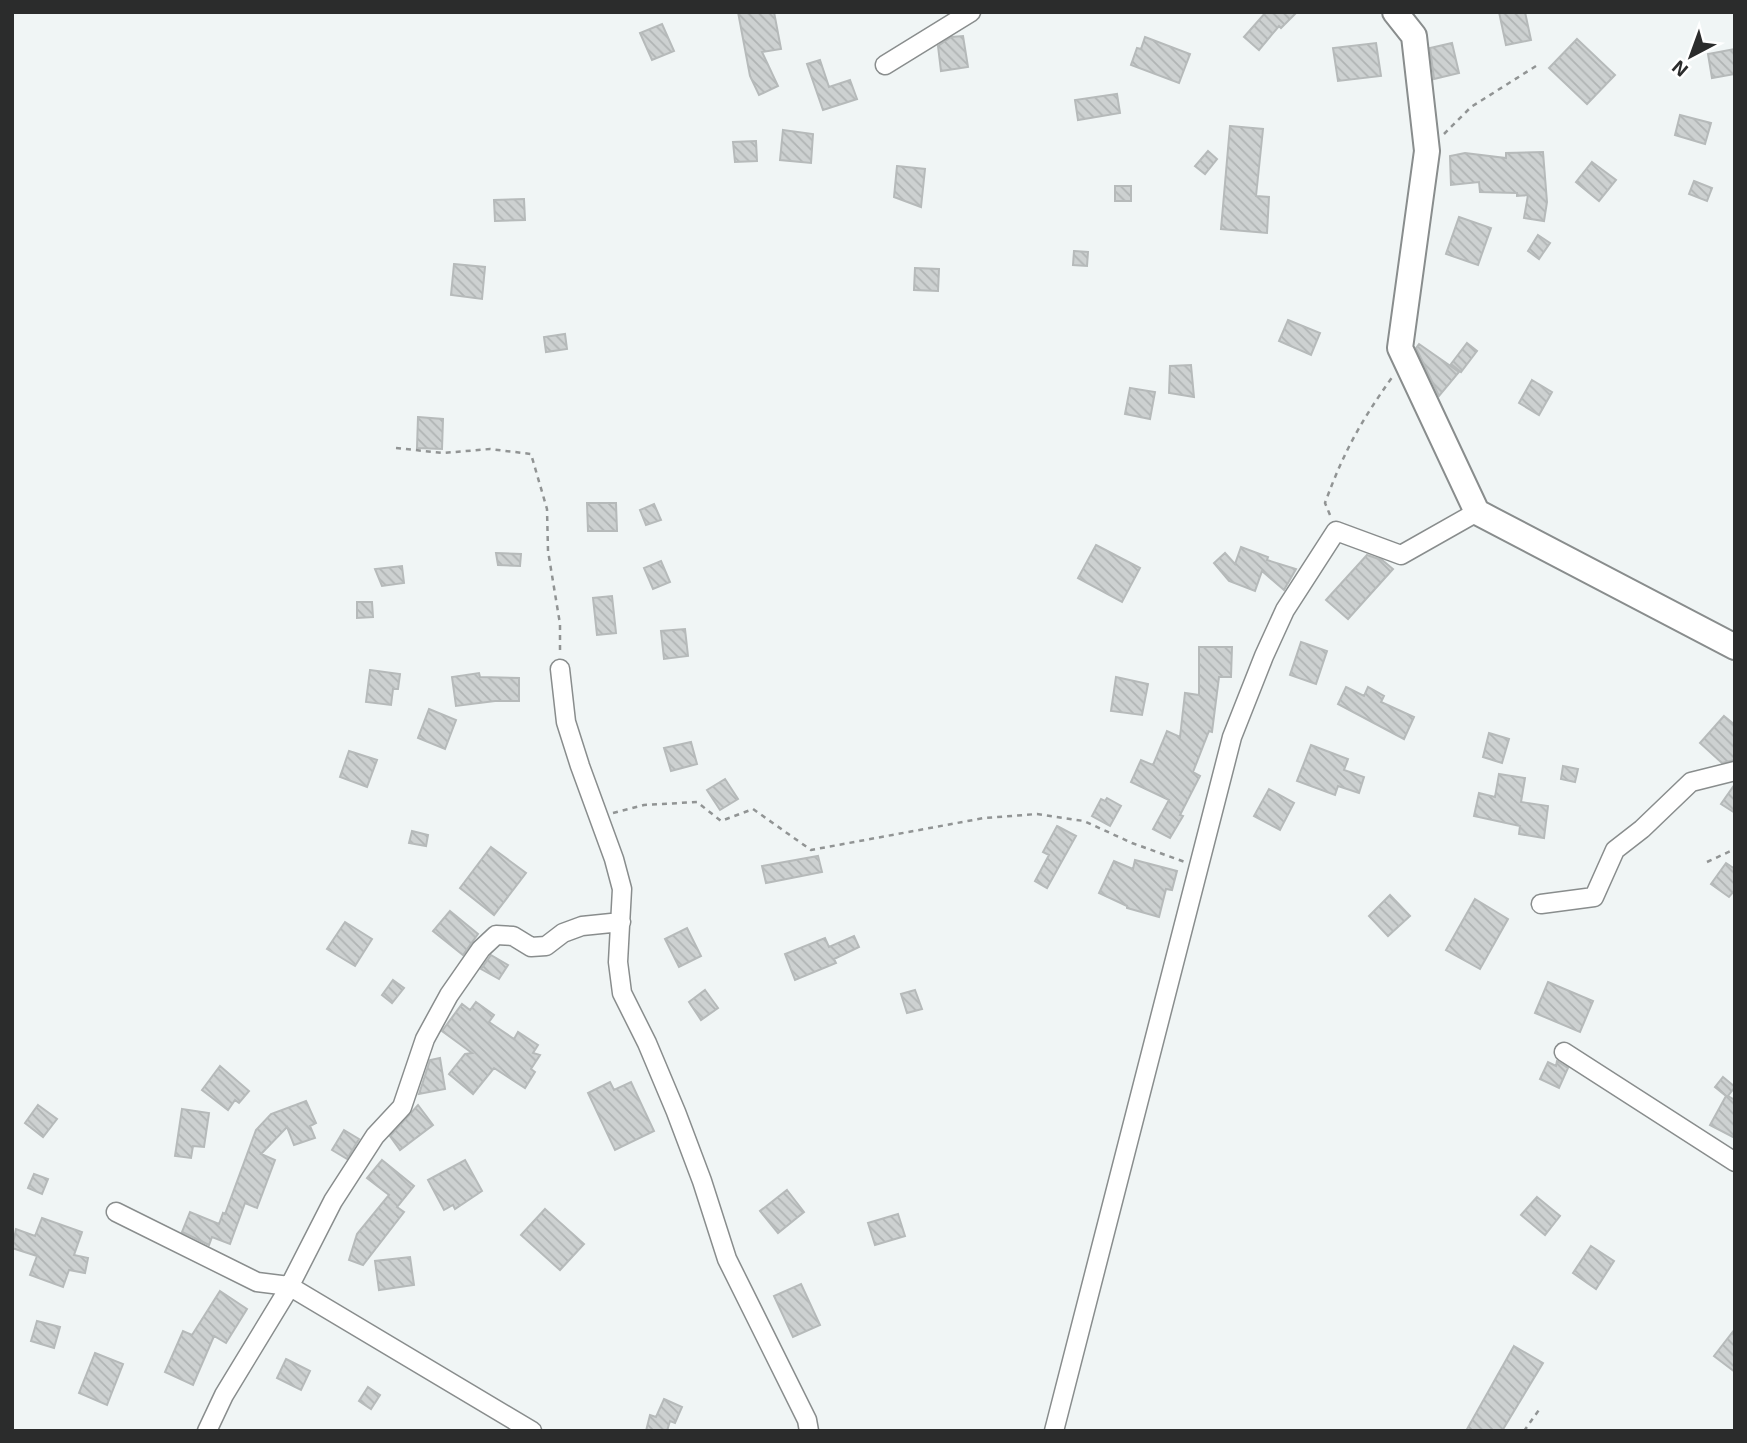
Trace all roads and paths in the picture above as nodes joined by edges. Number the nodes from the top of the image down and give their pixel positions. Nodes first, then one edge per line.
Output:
1 (971, 12) edge
2 (1395, 12) edge
3 (885, 65) dead end
4 (1536, 66) dead end
5 (1427, 151) junction
6 (1405, 359) junction
7 (396, 448) dead end
8 (1477, 512) junction
9 (1336, 531) junction
10 (1735, 647) edge
11 (560, 669) joint
12 (1735, 771) edge
13 (599, 818) junction
14 (1735, 849) edge
15 (1707, 862) dead end
16 (1198, 866) junction
17 (1541, 904) dead end
18 (621, 922) junction
19 (1564, 1052) dead end
20 (1735, 1162) edge
21 (116, 1212) dead end
22 (289, 1286) junction
23 (1541, 1407) dead end
24 (207, 1431) edge
25 (533, 1431) edge
26 (809, 1431) edge
27 (1054, 1431) edge
28 (1524, 1431) edge

1 - 3 street
2 - 5 street
4 - 5 path
5 - 6 street
6 - 8 street
6 - 9 path
7 - 11 path
8 - 9 street
8 - 10 street
9 - 16 street
11 - 13 street
12 - 17 street
13 - 16 path
13 - 18 street
14 - 15 path
16 - 27 street
18 - 22 street
18 - 26 street
19 - 20 street
21 - 22 street
22 - 24 street
22 - 25 street
23 - 28 path

